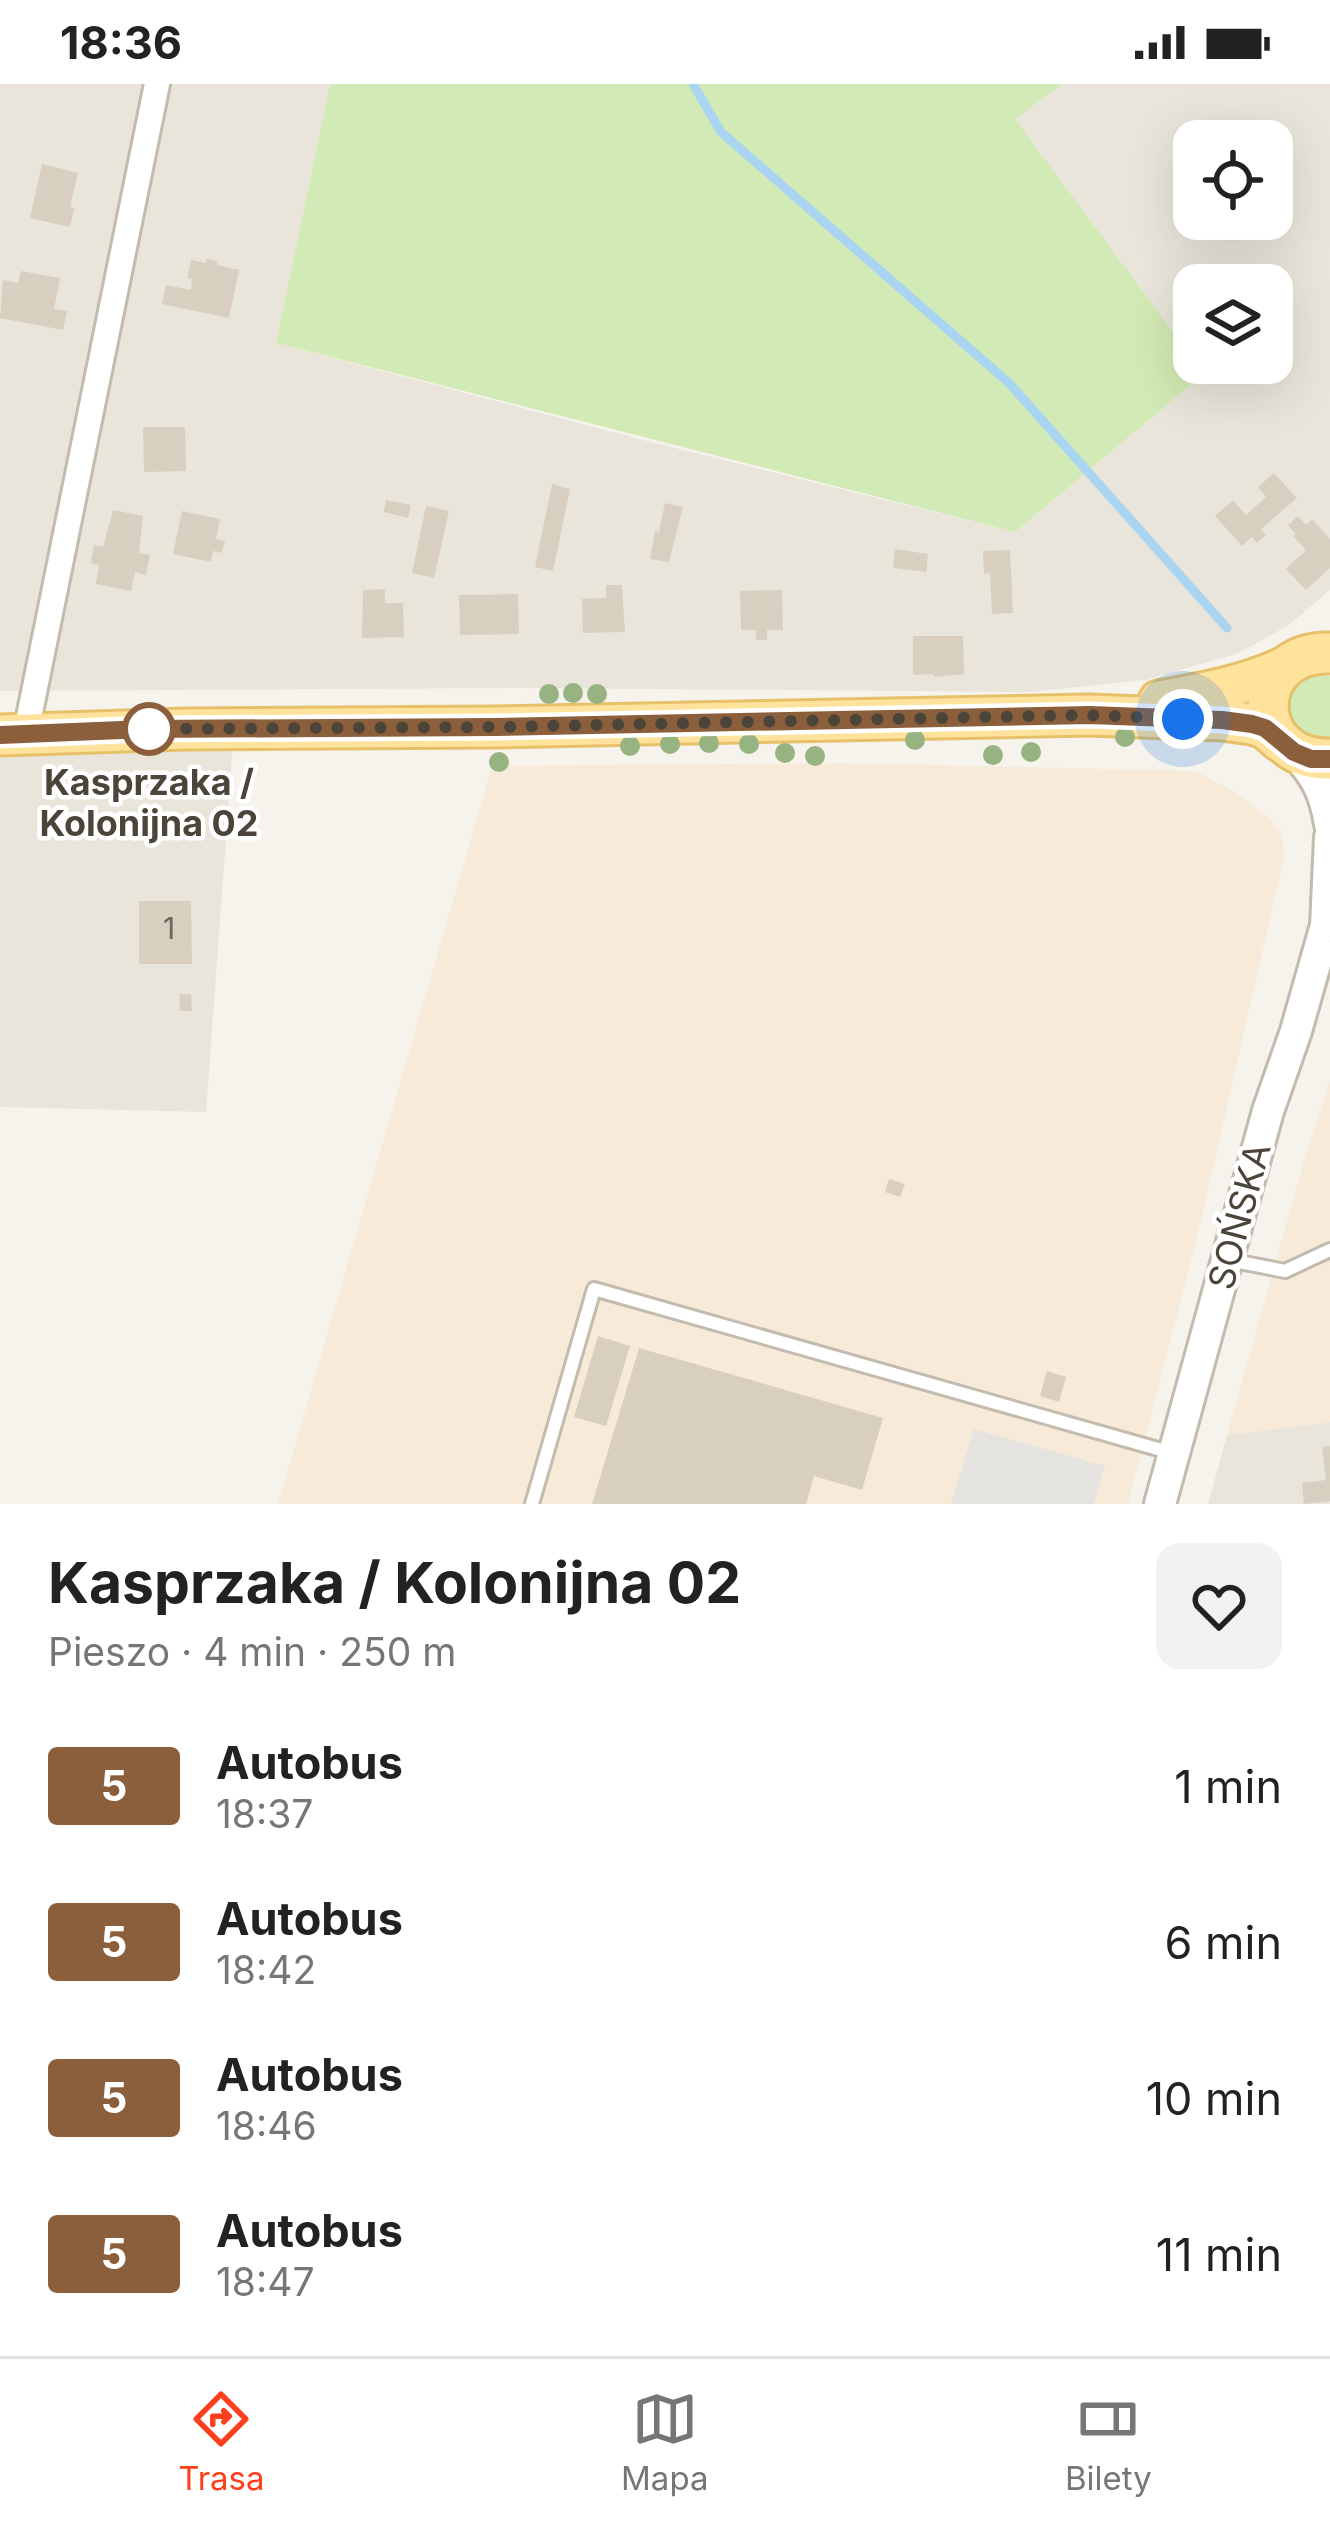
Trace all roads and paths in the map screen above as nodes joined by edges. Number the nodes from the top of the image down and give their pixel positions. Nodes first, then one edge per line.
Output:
1 (157, 84) edge
2 (1314, 654) edge
3 (1090, 715) junction
4 (8, 732) edge
5 (1301, 751) edge
6 (1330, 824) edge
7 (1330, 837) edge
8 (1328, 920) edge
9 (1330, 1250) edge
10 (1228, 1259) junction
11 (1174, 1454) junction
12 (532, 1504) edge
13 (1160, 1504) edge

1 - 4 street
2 - 3 main road
2 - 5 main road
3 - 4 main road
3 - 5 main road
5 - 6 street
7 - 8 street, SOŃSKA
8 - 10 street, SOŃSKA
9 - 10 lane
10 - 11 street, SOŃSKA
11 - 12 lane
11 - 13 street, SOŃSKA

